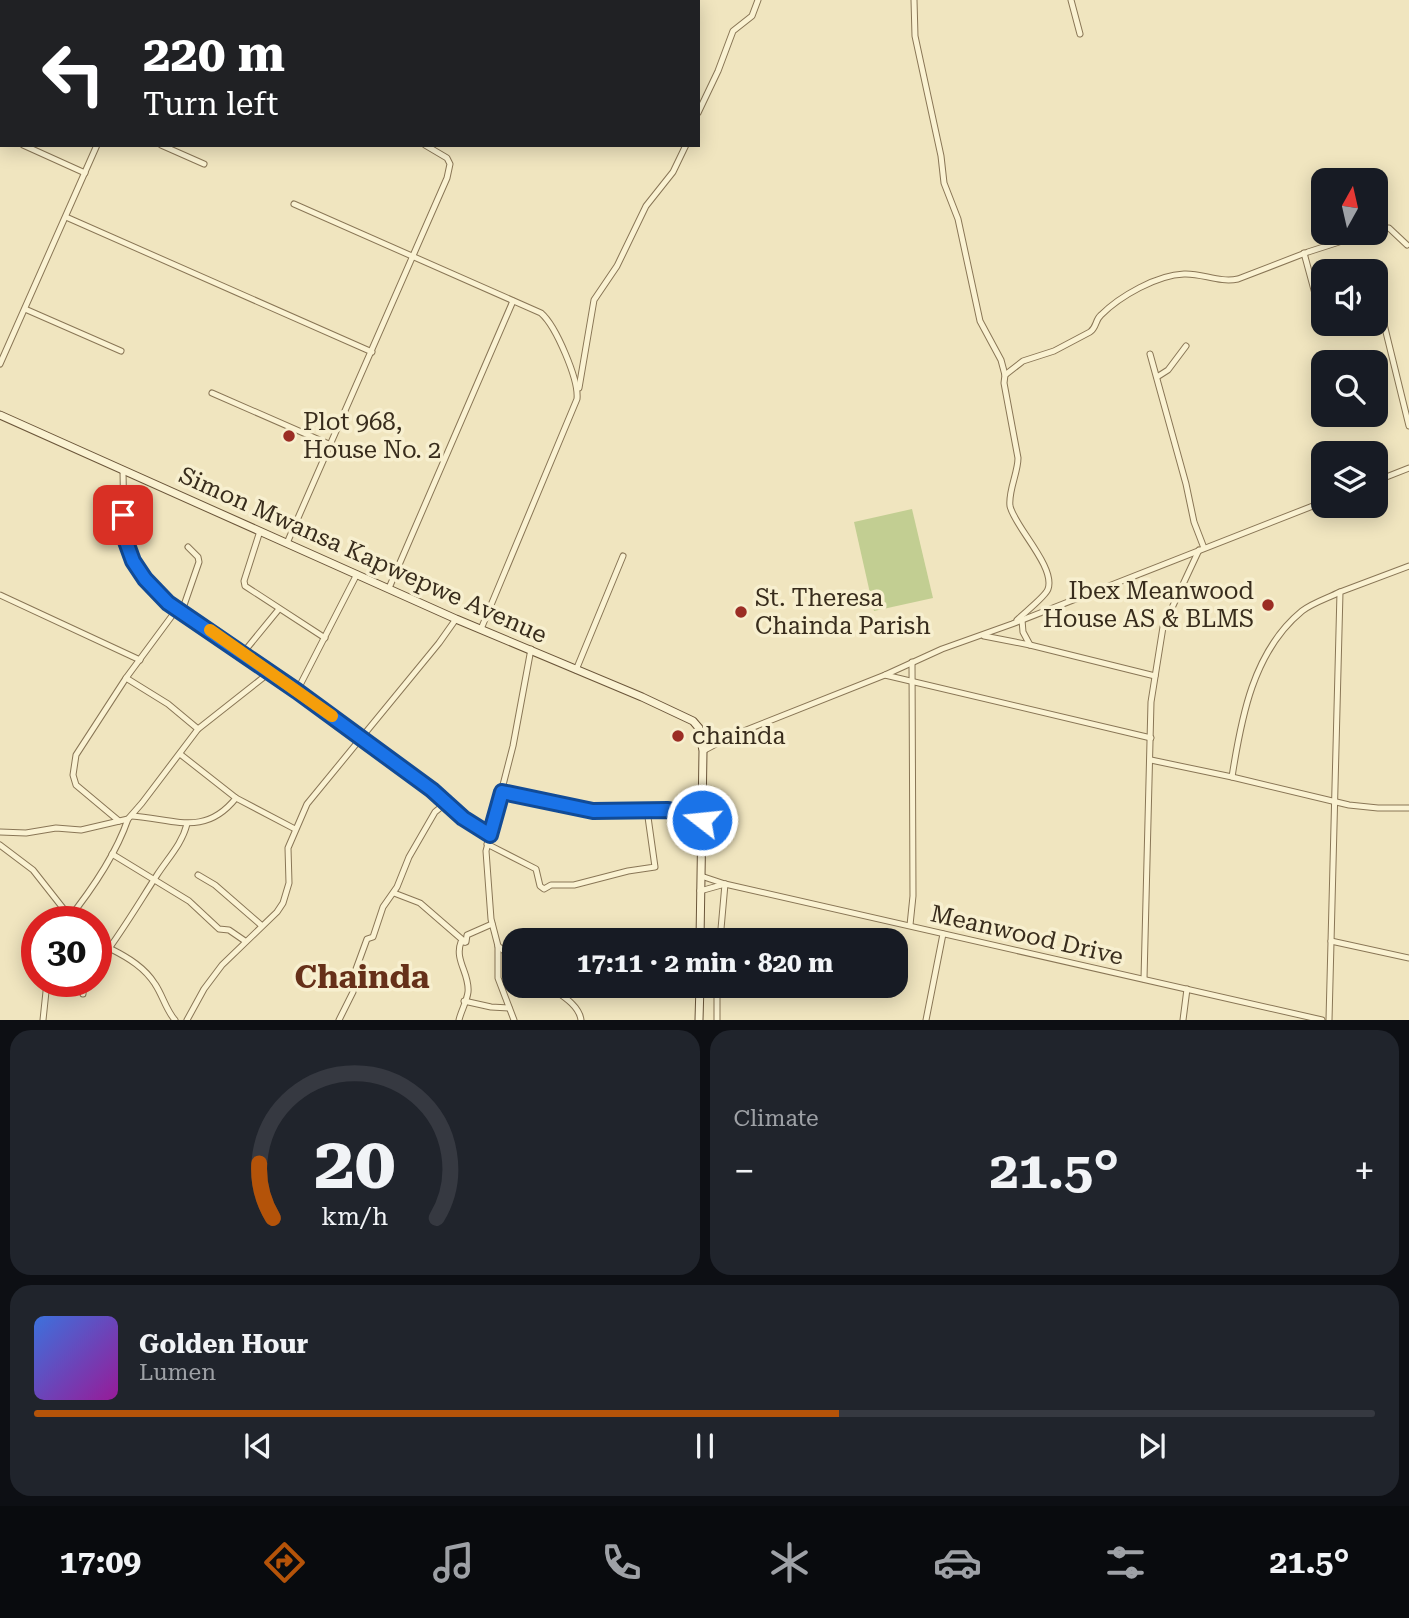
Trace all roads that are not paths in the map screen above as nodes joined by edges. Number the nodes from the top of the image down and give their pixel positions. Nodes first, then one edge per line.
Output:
1 (758, 0) edge
2 (914, 0) edge
3 (1071, 0) edge
4 (1080, 34) dead end
5 (700, 109) edge
6 (27, 147) edge
7 (96, 147) edge
8 (166, 147) edge
9 (428, 147) edge
10 (684, 147) edge
11 (204, 164) dead end
12 (85, 173) junction
13 (294, 204) dead end
14 (66, 217) junction
15 (1388, 228) edge
16 (1329, 245) edge
17 (1407, 245) dead end
18 (1304, 253) junction
19 (413, 258) junction
20 (1311, 279) edge
21 (513, 301) junction
22 (25, 309) junction
23 (1387, 336) edge
24 (1186, 346) dead end
25 (121, 351) dead end
26 (372, 352) junction
27 (1150, 354) dead end
28 (0, 364) edge
29 (1005, 375) junction
30 (1157, 377) junction
31 (212, 393) dead end
32 (577, 399) junction
33 (0, 415) edge
34 (1409, 426) edge
35 (331, 445) junction
36 (1409, 468) edge
37 (123, 471) junction
38 (1388, 476) edge
39 (1311, 507) edge
40 (260, 531) junction
41 (288, 543) junction
42 (188, 547) dead end
43 (1201, 549) junction
44 (623, 556) dead end
45 (1409, 566) edge
46 (357, 574) junction
47 (389, 589) junction
48 (1340, 593) junction
49 (0, 595) edge
50 (279, 609) junction
51 (180, 610) junction
52 (456, 619) junction
53 (1022, 620) junction
54 (1012, 624) junction
55 (481, 629) junction
56 (981, 636) junction
57 (325, 638) junction
58 (1030, 645) junction
59 (531, 649) junction
60 (243, 653) junction
61 (140, 660) junction
62 (912, 662) junction
63 (576, 670) junction
64 (270, 673) junction
65 (885, 676) junction
66 (1155, 676) junction
67 (126, 678) junction
68 (910, 683) junction
69 (297, 691) junction
70 (198, 729) junction
71 (361, 737) junction
72 (1151, 738) junction
73 (703, 751) junction
74 (180, 754) junction
75 (1151, 760) junction
76 (1231, 776) junction
77 (502, 792) junction
78 (236, 798) junction
79 (1334, 801) junction
80 (446, 803) junction
81 (1409, 808) edge
82 (647, 810) junction
83 (130, 818) junction
84 (702, 820) junction
85 (119, 821) junction
86 (187, 824) junction
87 (295, 829) junction
88 (0, 832) edge
89 (490, 835) junction
90 (487, 844) junction
91 (0, 845) edge
92 (112, 854) junction
93 (198, 876) dead end
94 (701, 876) junction
95 (154, 880) junction
96 (725, 884) junction
97 (700, 891) junction
98 (394, 893) junction
99 (58, 906) edge
100 (80, 906) edge
101 (492, 924) junction
102 (261, 925) junction
103 (910, 925) junction
104 (700, 928) edge
105 (721, 928) edge
106 (943, 934) junction
107 (245, 941) junction
108 (1331, 941) junction
109 (466, 942) junction
110 (498, 946) junction
111 (112, 947) edge
112 (502, 949) edge
113 (112, 950) edge
114 (1409, 958) edge
115 (1144, 979) junction
116 (1187, 989) junction
117 (45, 997) edge
118 (564, 998) edge
119 (700, 998) edge
120 (717, 998) edge
121 (464, 1001) junction
122 (509, 1008) junction
123 (1275, 1009) junction
124 (43, 1020) edge
125 (175, 1020) edge
126 (187, 1020) edge
127 (340, 1020) edge
128 (459, 1020) edge
129 (514, 1020) edge
130 (581, 1020) edge
131 (699, 1020) edge
132 (716, 1020) edge
133 (926, 1020) edge
134 (1183, 1020) edge
135 (1272, 1020) edge
136 (1322, 1020) edge
137 (1329, 1020) edge

1 - 5 street
2 - 29 street
3 - 4 street
6 - 12 street
7 - 12 street
8 - 11 street
9 - 19 street
10 - 32 street
12 - 14 street
13 - 19 street
14 - 22 street
14 - 26 street
15 - 17 street
16 - 18 street
18 - 20 street
18 - 29 street
19 - 21 street
19 - 26 street
21 - 32 street
21 - 47 street
22 - 25 street
22 - 28 street
23 - 34 street
24 - 30 street
26 - 35 street
27 - 30 street
29 - 54 street
30 - 43 street
31 - 35 street
32 - 55 street
33 - 37 main road, Simon Mwansa Kapwepwe Avenue
35 - 41 street
36 - 38 street
37 - 40 main road, Simon Mwansa Kapwepwe Avenue
37 - 51 street
39 - 43 street
40 - 41 main road, Simon Mwansa Kapwepwe Avenue
40 - 50 street
41 - 46 main road, Simon Mwansa Kapwepwe Avenue
42 - 51 street
43 - 53 street
43 - 66 street
44 - 63 street
45 - 48 street
46 - 47 main road, Simon Mwansa Kapwepwe Avenue
46 - 57 street
47 - 52 main road, Simon Mwansa Kapwepwe Avenue
48 - 76 street
48 - 79 street
49 - 61 street
50 - 57 street
50 - 60 street
51 - 60 street
51 - 61 street
52 - 55 main road, Simon Mwansa Kapwepwe Avenue
52 - 71 street
53 - 54 street
53 - 58 street
54 - 56 street
55 - 59 main road, Simon Mwansa Kapwepwe Avenue
56 - 58 street
56 - 62 street
57 - 69 street
58 - 66 street
59 - 63 main road, Simon Mwansa Kapwepwe Avenue
59 - 77 street
60 - 64 street
61 - 67 street
62 - 65 street
62 - 68 street
63 - 73 main road, Simon Mwansa Kapwepwe Avenue
64 - 69 street
64 - 70 street
65 - 68 street
65 - 73 street
66 - 72 street
67 - 70 street
67 - 85 street
68 - 72 street
68 - 103 street
69 - 71 street
70 - 74 street
71 - 80 street
71 - 87 street
72 - 75 street
73 - 84 main road
74 - 78 street
74 - 83 street
75 - 76 street
75 - 115 street
76 - 79 street
77 - 82 street
77 - 89 street
78 - 86 street
78 - 87 street
79 - 81 street
79 - 108 street
80 - 89 street
80 - 98 street
82 - 84 street
82 - 90 street
83 - 85 street
83 - 86 street
83 - 92 street
84 - 94 main road
85 - 88 street
86 - 95 street
87 - 102 street
89 - 90 street
90 - 101 street
91 - 99 street
92 - 95 street
92 - 100 street
93 - 102 street
94 - 96 street, Meanwood Drive
94 - 97 main road
95 - 107 street
95 - 111 street
96 - 97 street
96 - 103 street, Meanwood Drive
96 - 105 street
97 - 104 main road
98 - 109 street
98 - 127 street
101 - 109 street
101 - 110 street
102 - 107 street
103 - 106 street, Meanwood Drive
106 - 115 street, Meanwood Drive
106 - 133 street
107 - 126 street
108 - 114 street
108 - 137 street
109 - 121 street
110 - 112 street
110 - 122 street
113 - 125 street
115 - 116 street, Meanwood Drive
116 - 123 street, Meanwood Drive
116 - 134 street
117 - 124 street
118 - 130 street
119 - 131 main road
120 - 132 street
121 - 122 street
121 - 128 street
122 - 129 street
123 - 135 street
123 - 136 street, Meanwood Drive

